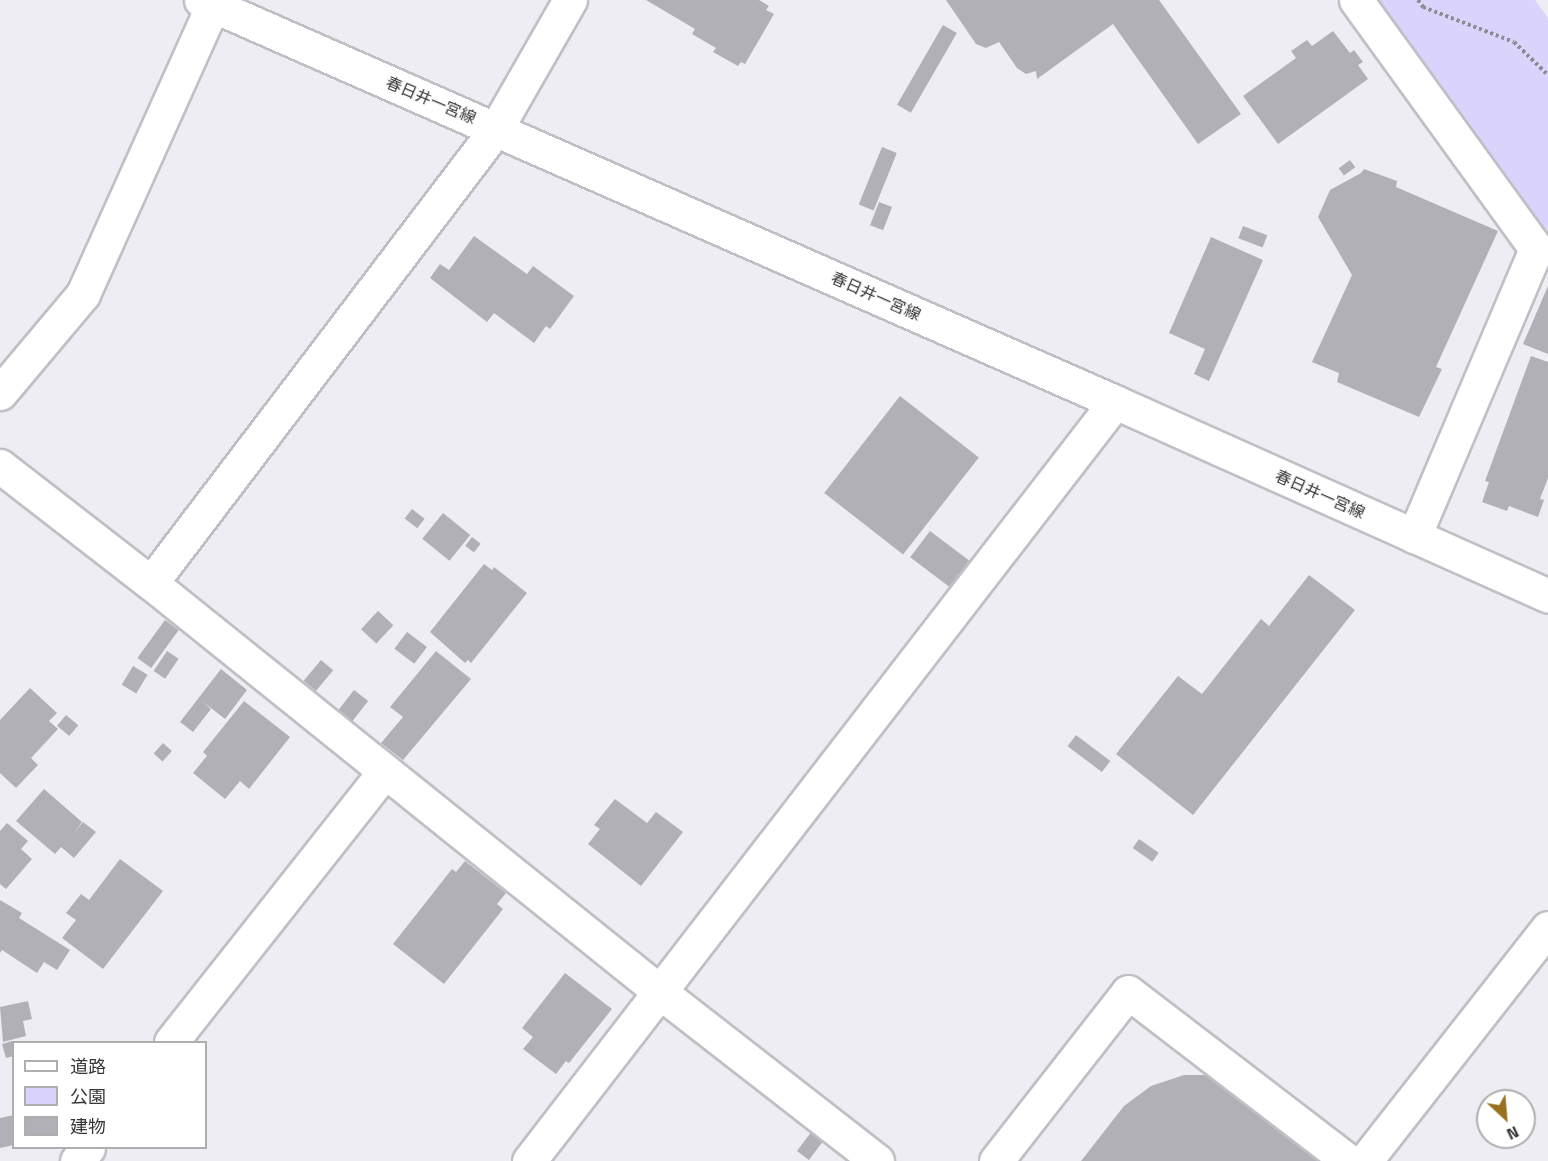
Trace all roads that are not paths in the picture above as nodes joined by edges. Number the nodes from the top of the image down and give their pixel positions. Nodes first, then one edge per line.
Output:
1 (570, 0) edge
2 (1356, 0) edge
3 (209, 2) edge
4 (496, 129) junction
5 (0, 393) edge
6 (1115, 402) junction
7 (0, 466) edge
8 (1413, 536) junction
9 (151, 583) junction
10 (1548, 596) edge
11 (384, 772) junction
12 (1548, 928) edge
13 (660, 992) junction
14 (172, 1041) edge
15 (87, 1149) edge
16 (77, 1161) edge
17 (529, 1161) edge
18 (877, 1161) edge
19 (996, 1161) edge
20 (1348, 1161) edge
21 (1365, 1161) edge

1 - 4 street
2 - 8 street
3 - 4 street, 春日井一宮線
3 - 5 street
4 - 6 street, 春日井一宮線
4 - 9 street
6 - 8 street, 春日井一宮線
6 - 13 street
7 - 9 street
8 - 10 street, 春日井一宮線
9 - 11 street
11 - 13 street
11 - 14 street
12 - 21 street
13 - 17 street
13 - 18 street
15 - 16 street
19 - 20 street

